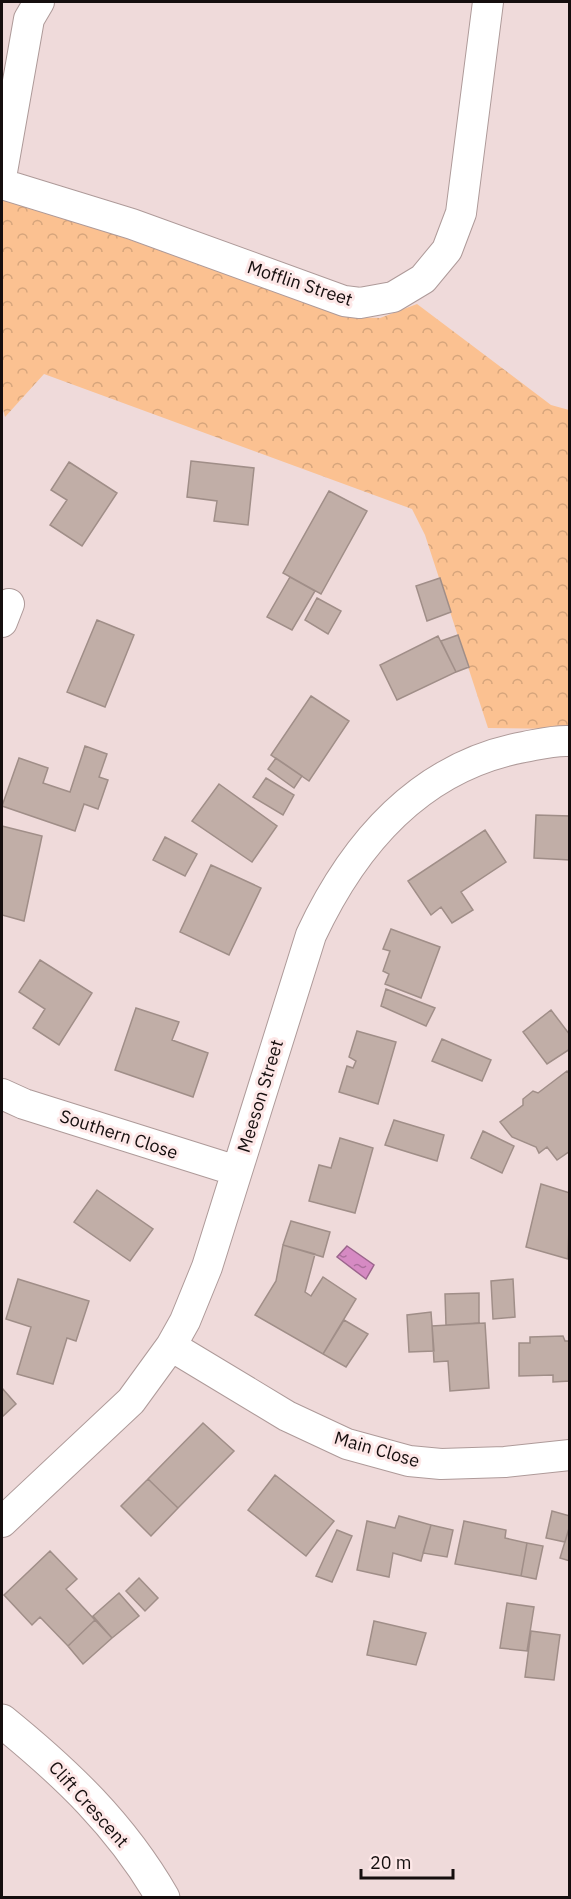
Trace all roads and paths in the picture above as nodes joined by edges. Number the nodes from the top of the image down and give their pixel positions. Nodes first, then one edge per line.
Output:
1 (39, 2) edge
2 (488, 2) edge
3 (2, 172) edge
4 (2, 184) edge
5 (570, 741) edge
6 (2, 1094) edge
7 (237, 1171) junction
8 (171, 1346) junction
9 (570, 1455) edge
10 (2, 1522) edge
11 (2, 1722) edge
12 (163, 1898) edge

1 - 3 street
2 - 4 street, Mofflin Street
5 - 7 street, Meeson Street
6 - 7 street, Southern Close
7 - 8 street, Meeson Street
8 - 9 street, Main Close
8 - 10 street, Meeson Street
11 - 12 street, Clift Crescent

